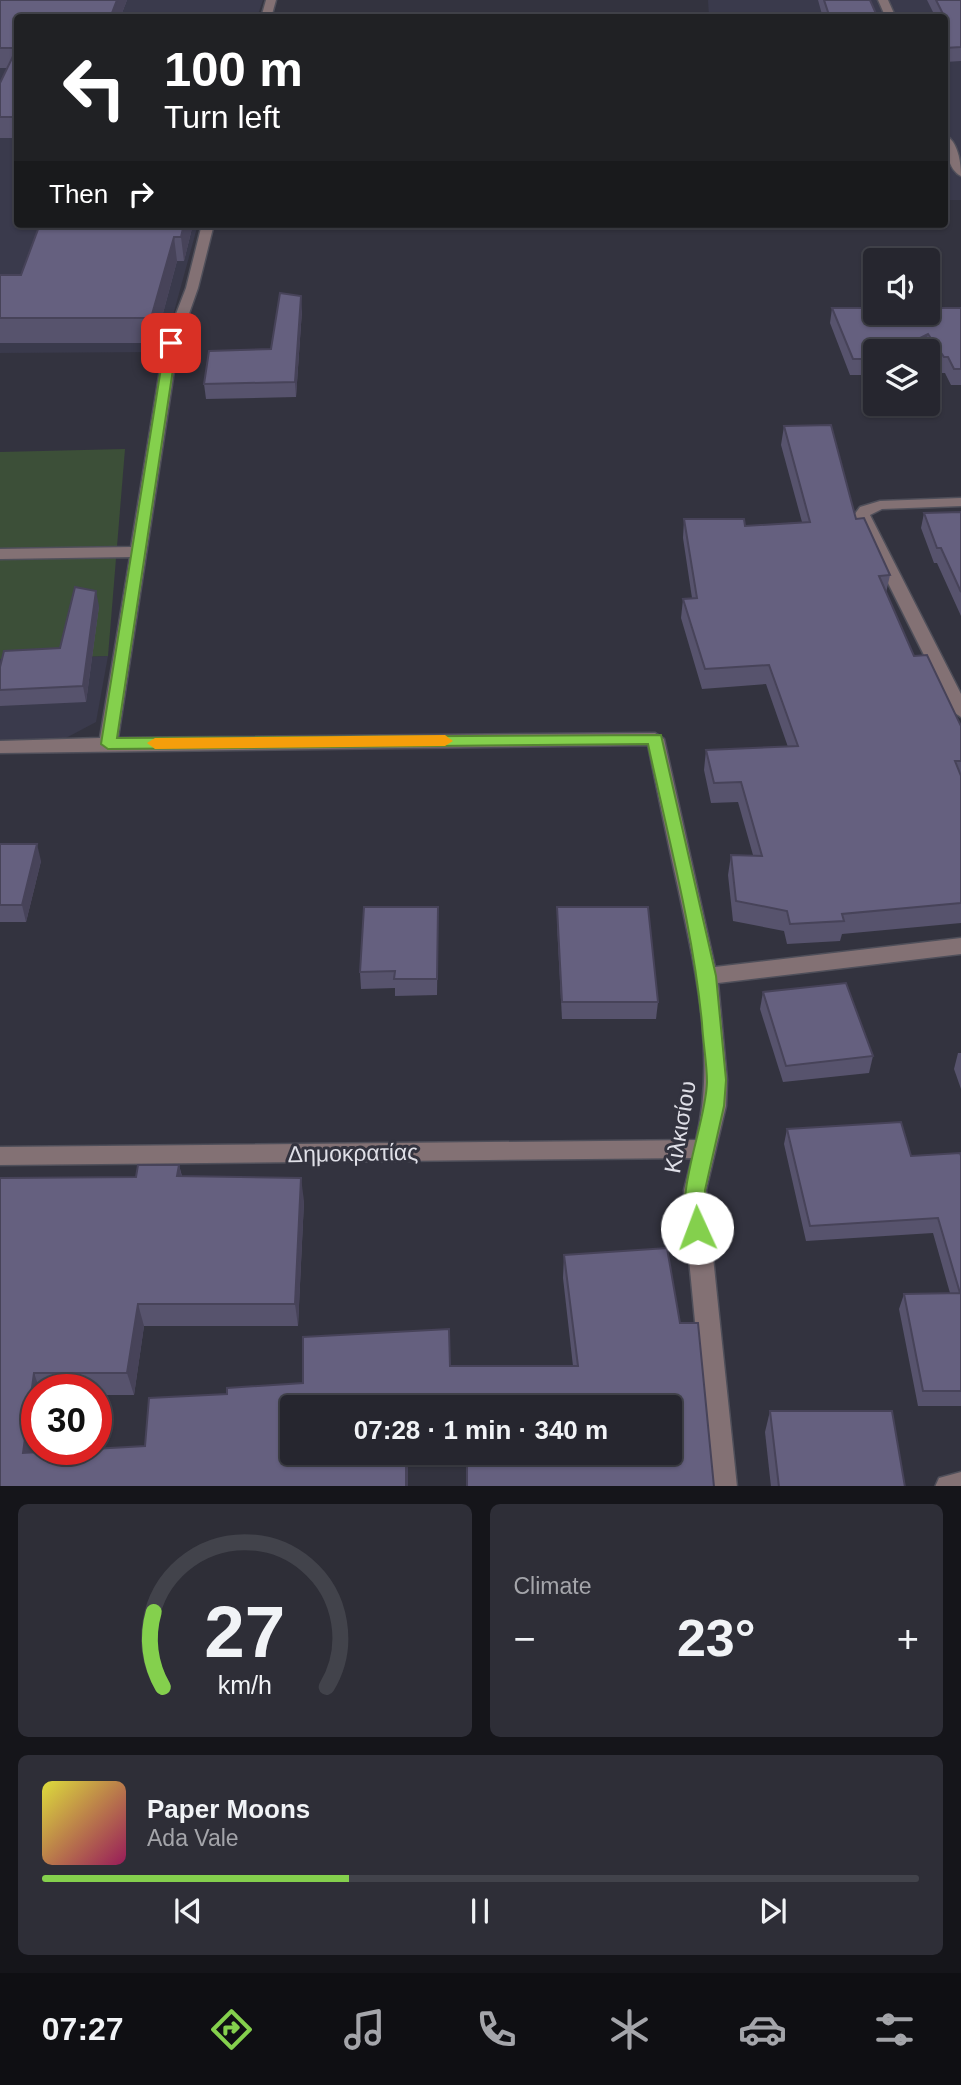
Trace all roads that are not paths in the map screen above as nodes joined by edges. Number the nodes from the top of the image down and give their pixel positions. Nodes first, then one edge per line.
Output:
1 (948, 145) edge
2 (961, 173) edge
3 (207, 228) edge
4 (961, 502) edge
5 (138, 552) junction
6 (0, 554) edge
7 (961, 711) edge
8 (108, 744) junction
9 (0, 747) edge
10 (961, 946) edge
11 (707, 976) junction
12 (706, 1149) junction
13 (0, 1156) edge
14 (961, 1485) edge
15 (724, 1486) edge
16 (948, 1486) edge

1 - 2 street
3 - 5 street
4 - 7 street
5 - 6 street
5 - 8 street
8 - 9 street
8 - 11 street, Κιλκισίου
10 - 11 street
11 - 12 street, Κιλκισίου
12 - 13 street, Δημοκρατίας
12 - 15 street, Κιλκισίου
14 - 16 street

